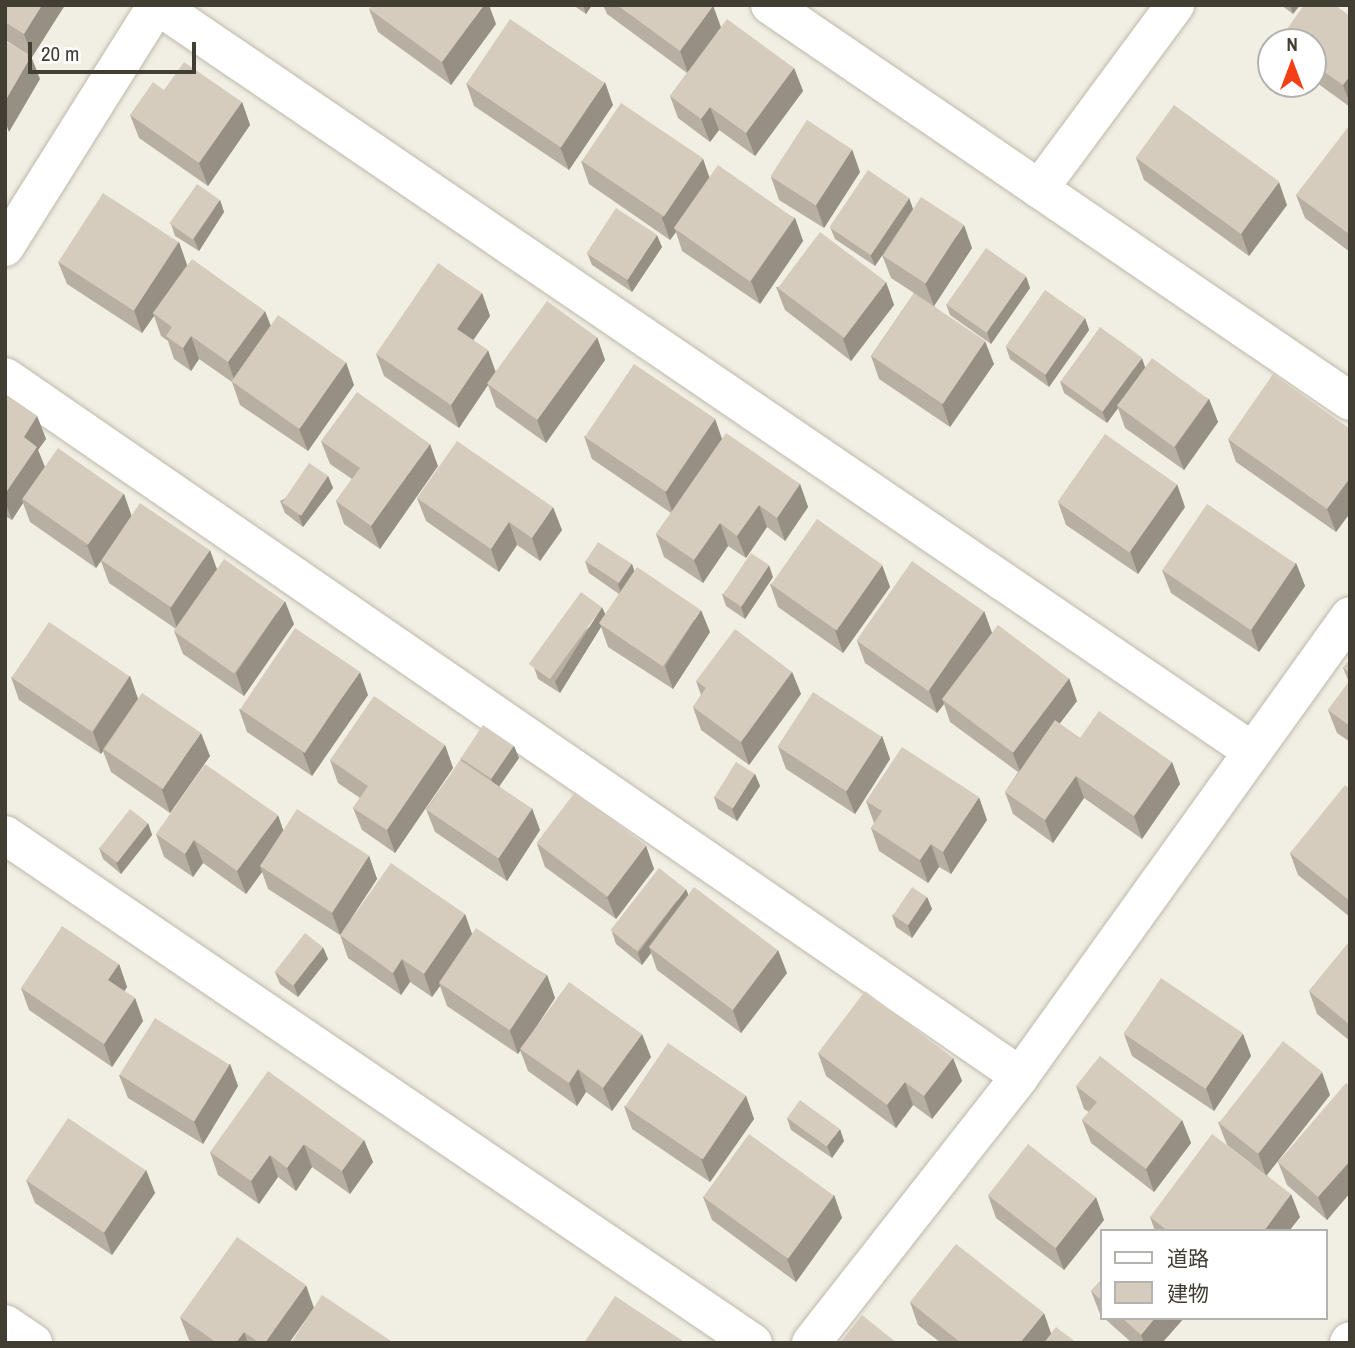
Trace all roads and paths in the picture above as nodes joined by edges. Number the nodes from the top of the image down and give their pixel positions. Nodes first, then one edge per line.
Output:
1 (157, 5) edge
2 (771, 5) edge
3 (1175, 5) edge
4 (1039, 189) junction
5 (5, 247) edge
6 (5, 377) edge
7 (1350, 401) edge
8 (1350, 616) edge
9 (1252, 751) junction
10 (5, 835) edge
11 (1020, 1076) junction
12 (5, 1324) edge
13 (33, 1343) edge
14 (752, 1343) edge
15 (811, 1343) edge

1 - 5 street
1 - 9 street
2 - 4 street
3 - 4 street
4 - 7 street
6 - 11 street
8 - 9 street
9 - 11 street
10 - 14 street
11 - 15 street
12 - 13 street

